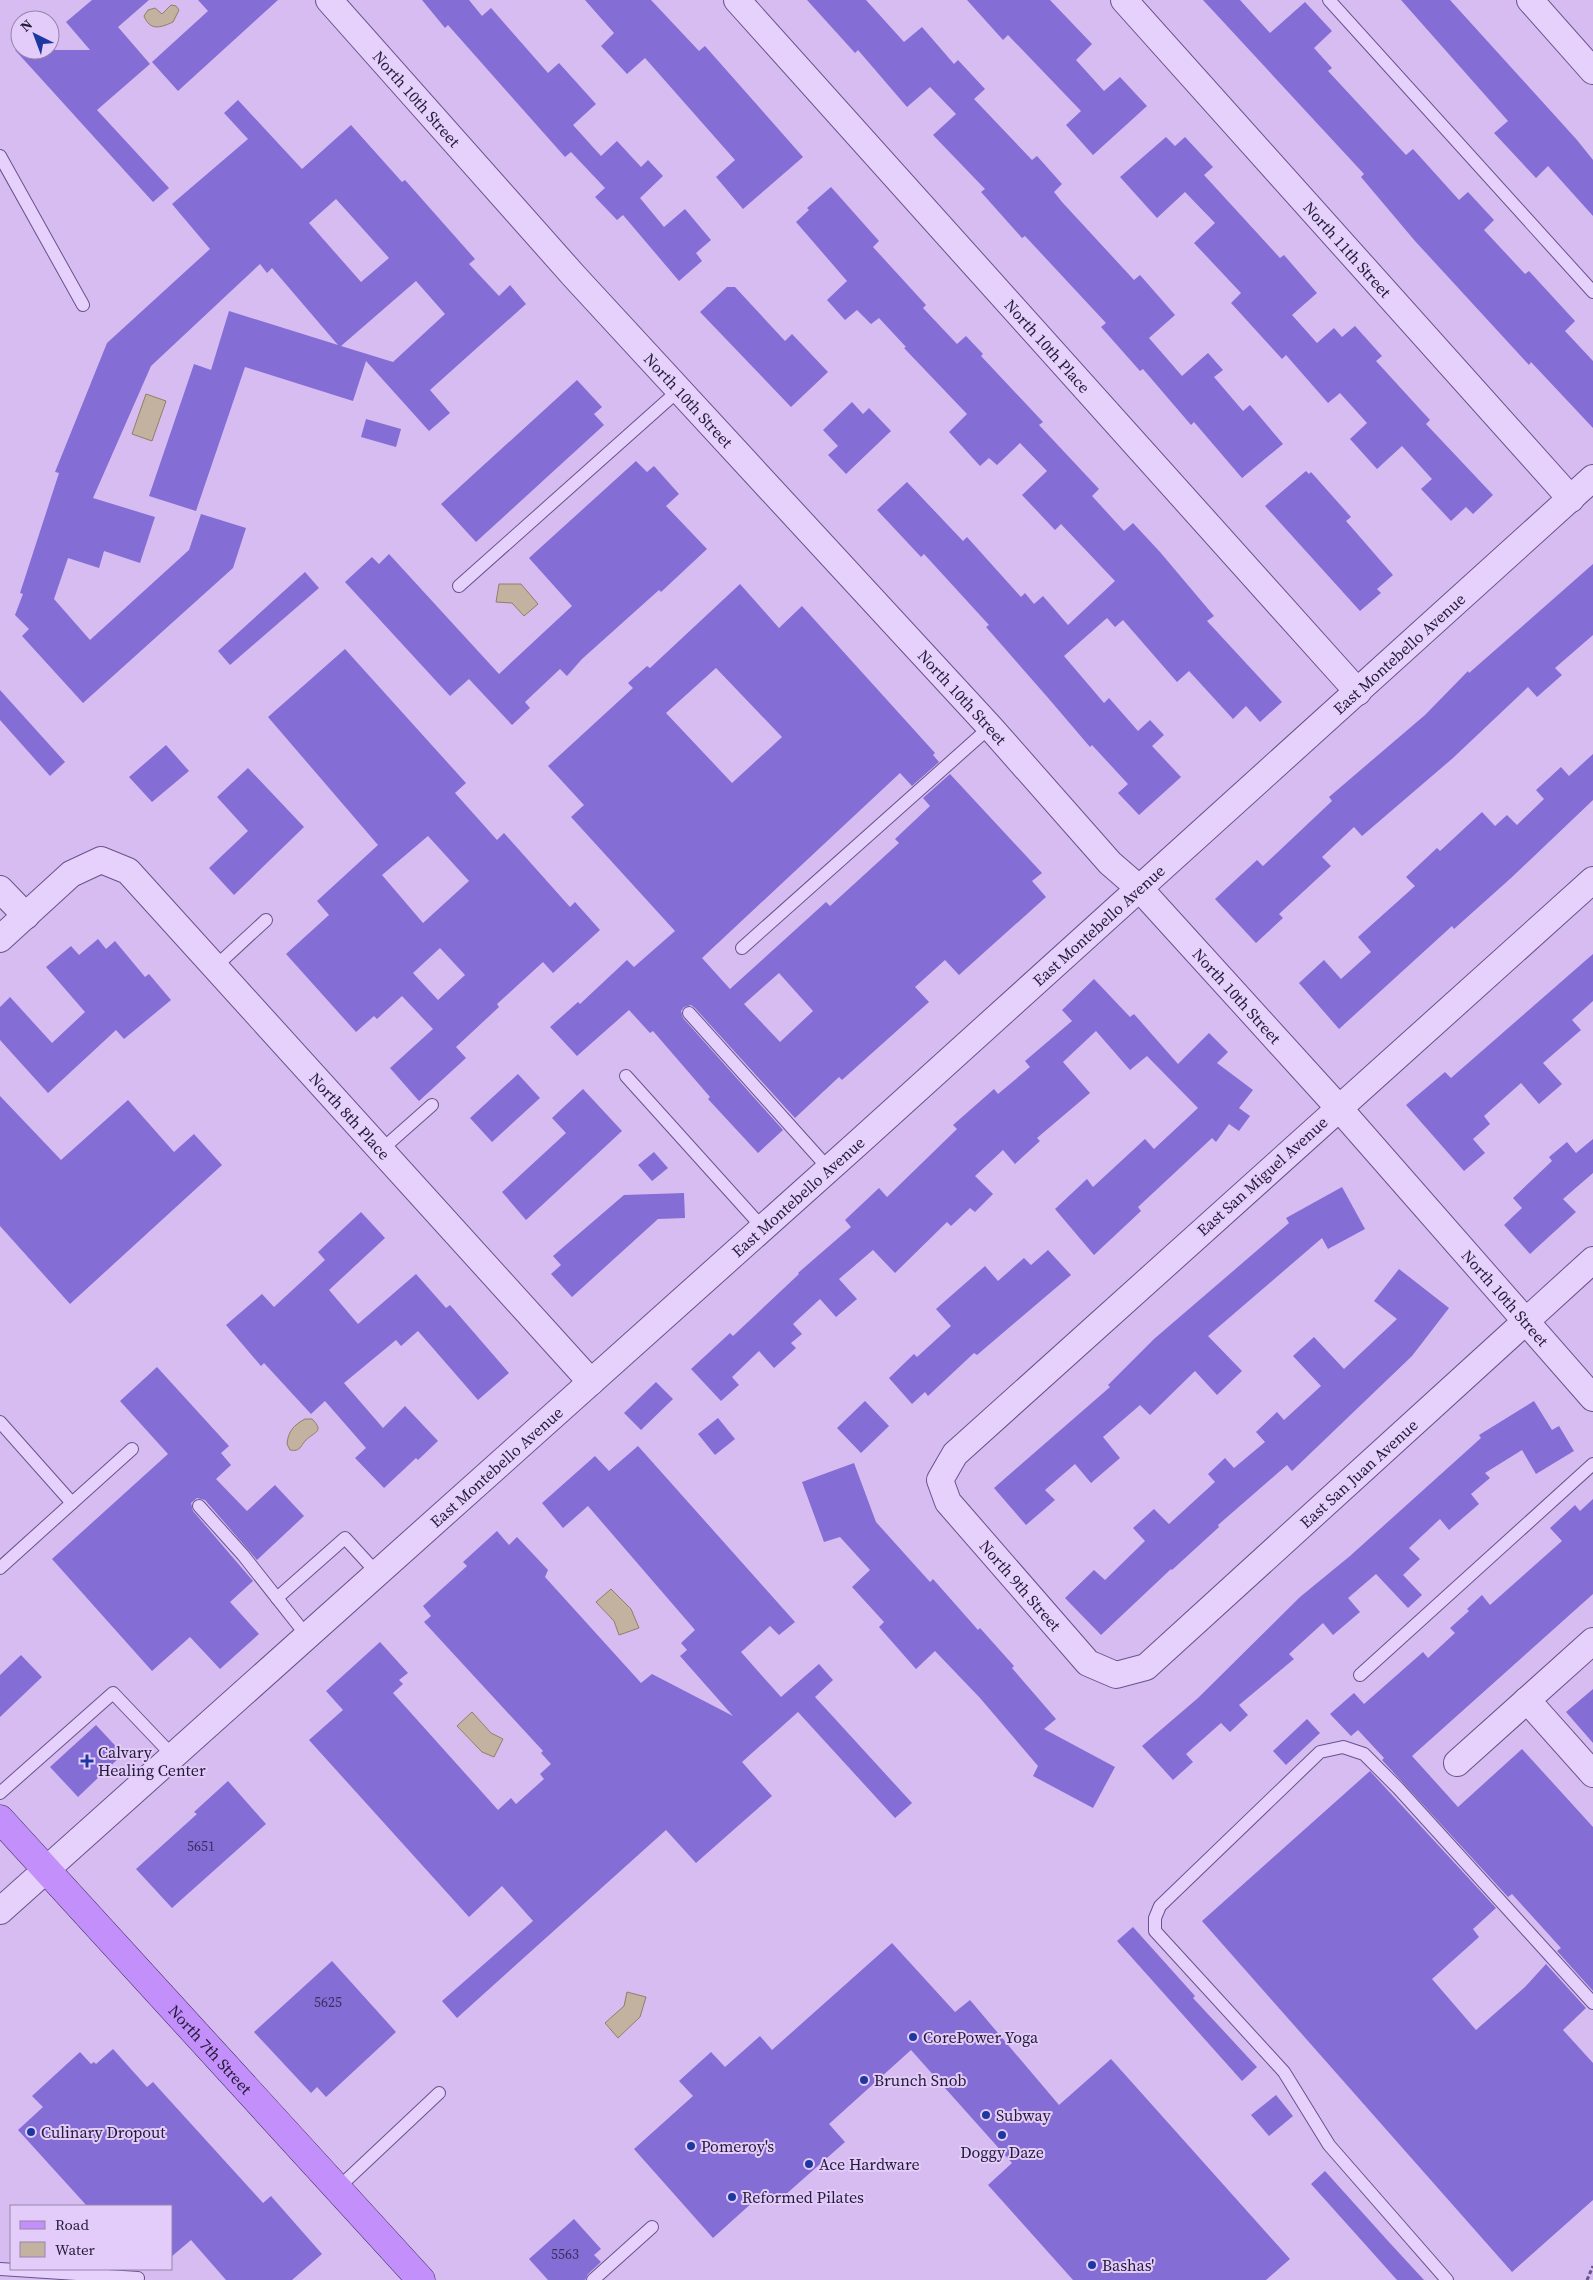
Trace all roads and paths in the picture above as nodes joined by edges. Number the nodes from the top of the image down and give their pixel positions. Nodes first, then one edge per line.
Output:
1 (329, 0) edge
2 (737, 0) edge
3 (1124, 0) edge
4 (1330, 0) edge
5 (1530, 0) edge
6 (1593, 71) edge
7 (0, 156) edge
8 (1593, 292) edge
9 (83, 306) dead end
10 (679, 390) junction
11 (1593, 478) edge
12 (1570, 499) junction
13 (460, 586) dead end
14 (1358, 692) junction
15 (990, 727) junction
16 (1593, 880) edge
17 (0, 889) edge
18 (1140, 889) junction
19 (26, 916) junction
20 (266, 920) dead end
21 (0, 939) edge
22 (742, 948) dead end
23 (215, 967) junction
24 (689, 1013) dead end
25 (626, 1076) dead end
26 (432, 1105) dead end
27 (1338, 1107) junction
28 (380, 1151) junction
29 (829, 1169) junction
30 (763, 1228) junction
31 (1593, 1260) edge
32 (1525, 1321) junction
33 (591, 1382) junction
34 (1593, 1398) edge
35 (0, 1422) edge
36 (132, 1450) dead end
37 (1593, 1464) edge
38 (940, 1480) joint
39 (72, 1503) junction
40 (199, 1506) dead end
41 (0, 1568) edge
42 (377, 1573) junction
43 (277, 1598) junction
44 (307, 1636) junction
45 (1593, 1641) edge
46 (1116, 1675) joint
47 (1360, 1675) dead end
48 (1527, 1700) junction
49 (173, 1756) junction
50 (1457, 1763) dead end
51 (1593, 1774) edge
52 (0, 1793) edge
53 (0, 1819) edge
54 (46, 1870) junction
55 (0, 1911) edge
56 (1593, 2003) edge
57 (439, 2093) dead end
58 (337, 2189) junction
59 (652, 2227) dead end
60 (1593, 2266) edge
61 (15, 2270) edge
62 (138, 2278) dead end
63 (421, 2280) edge
64 (593, 2280) edge
65 (1447, 2280) edge
66 (1587, 2280) edge

1 - 10 street, North 10th Street
2 - 14 street, North 10th Place
3 - 12 street, North 11th Street
4 - 8 lane
5 - 6 street
7 - 9 lane
10 - 13 lane
10 - 15 street, North 10th Street
11 - 12 street, East Montebello Avenue
12 - 14 street, East Montebello Avenue
14 - 18 street, East Montebello Avenue
15 - 18 street, North 10th Street
15 - 22 lane
16 - 27 street, East San Miguel Avenue
17 - 19 street
18 - 27 street, North 10th Street
18 - 29 street, East Montebello Avenue
19 - 21 street
19 - 23 street, North 8th Place
20 - 23 lane
23 - 28 street, North 8th Place
24 - 29 lane
25 - 30 lane
26 - 28 lane
27 - 32 street, North 10th Street
27 - 38 street, East San Miguel Avenue
28 - 33 street, North 8th Place
29 - 30 street, East Montebello Avenue
30 - 33 street, East Montebello Avenue
31 - 32 street, East San Juan Avenue
32 - 34 street, North 10th Street
32 - 46 street, East San Juan Avenue
33 - 42 street, East Montebello Avenue
35 - 39 lane
36 - 39 lane
37 - 47 lane
38 - 46 street, North 9th Street
39 - 41 lane
40 - 43 lane
42 - 43 lane
42 - 44 street, East Montebello Avenue
43 - 44 lane
44 - 49 street, East Montebello Avenue
45 - 48 street
48 - 50 street
48 - 51 street
49 - 52 lane
49 - 54 street, East Montebello Avenue
53 - 54 main road, North 7th Street
54 - 55 street, East Montebello Avenue
54 - 58 main road, North 7th Street
56 - 65 lane
57 - 58 lane
58 - 63 main road, North 7th Street
59 - 64 lane
60 - 66 path
61 - 62 lane

